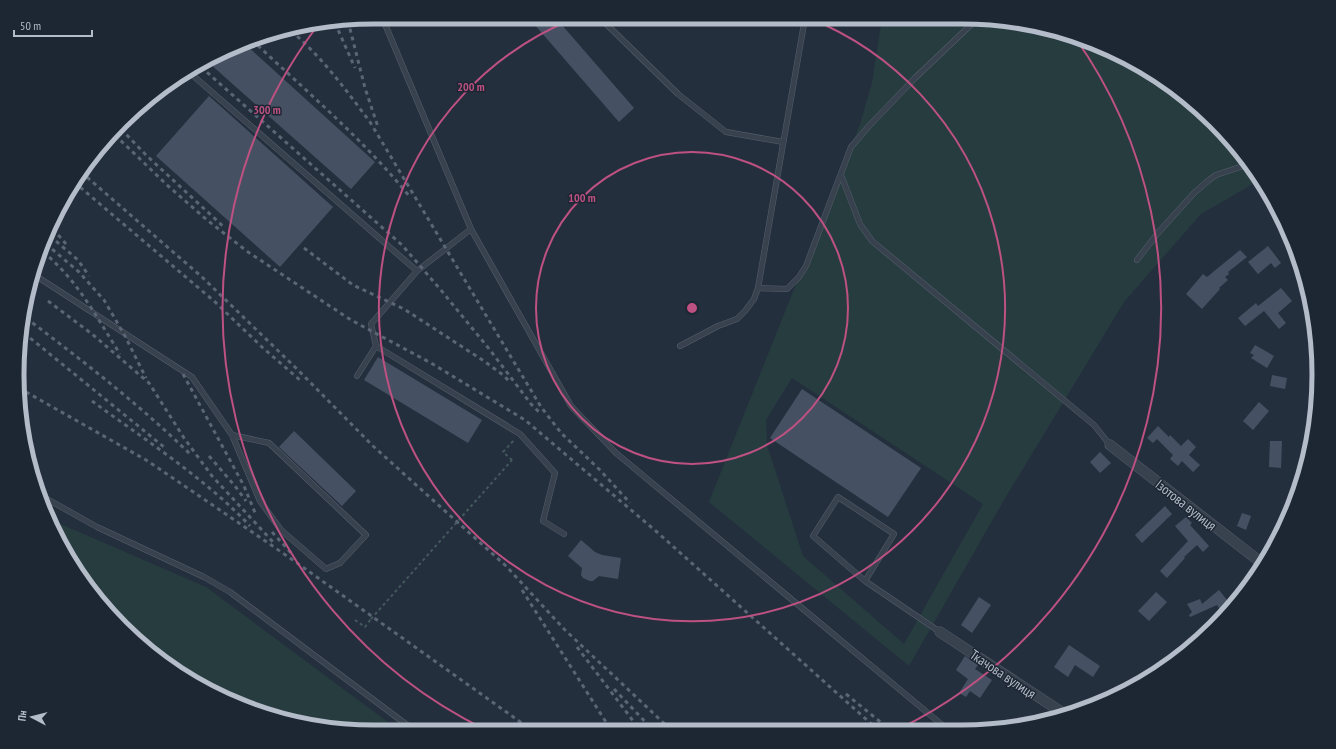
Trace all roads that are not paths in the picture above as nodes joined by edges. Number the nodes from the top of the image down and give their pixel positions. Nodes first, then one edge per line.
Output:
1 (385, 24) edge
2 (606, 24) edge
3 (804, 24) edge
4 (971, 24) edge
5 (192, 75) edge
6 (783, 142) junction
7 (1243, 166) edge
8 (840, 175) junction
9 (471, 229) junction
10 (1137, 260) dead end
11 (417, 271) junction
12 (38, 277) edge
13 (758, 288) junction
14 (376, 346) junction
15 (680, 346) dead end
16 (357, 376) dead end
17 (232, 435) junction
18 (1110, 445) joint
19 (48, 500) edge
20 (564, 534) dead end
21 (1258, 560) edge
22 (865, 581) junction
23 (940, 632) joint
24 (1059, 711) edge
25 (407, 725) edge
26 (942, 725) edge

1 - 9 lane
2 - 6 lane
3 - 6 lane
4 - 8 lane
5 - 11 lane
6 - 13 lane
7 - 10 lane
8 - 13 lane
8 - 18 lane
9 - 11 lane
9 - 26 lane
11 - 14 lane
12 - 17 lane
13 - 15 lane
14 - 16 lane
14 - 20 lane
17 - 17 lane
18 - 21 street, Ізотова вулиця
19 - 25 lane
22 - 22 lane
22 - 23 lane
23 - 24 street, Ткачова вулиця

